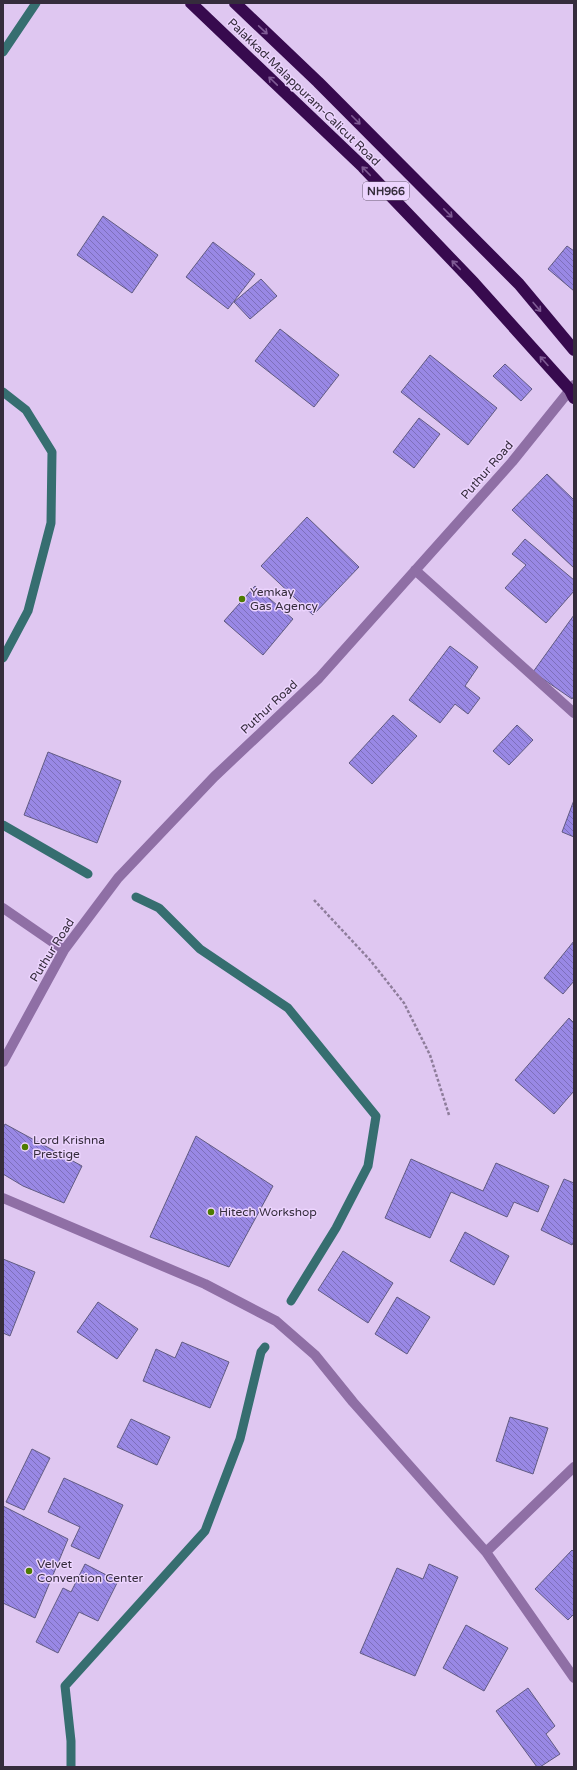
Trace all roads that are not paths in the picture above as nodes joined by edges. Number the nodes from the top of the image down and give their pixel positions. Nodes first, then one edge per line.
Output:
1 (191, 3) edge
2 (235, 3) edge
3 (574, 350) edge
4 (572, 391) edge
5 (416, 570) junction
6 (574, 713) edge
7 (3, 908) edge
8 (64, 950) junction
9 (3, 1062) edge
10 (3, 1198) edge
11 (574, 1467) edge
12 (486, 1552) junction
13 (574, 1678) edge

4 -> 1 highway, Palakkad-Malappuram-Calicut Road / NH966
2 -> 3 highway, Palakkad-Malappuram-Calicut Road / NH966
4 - 5 street, Puthur Road
5 - 6 street
5 - 8 street, Puthur Road
7 - 8 street
8 - 9 street, Puthur Road
10 - 12 street
11 - 12 street
12 - 13 street

